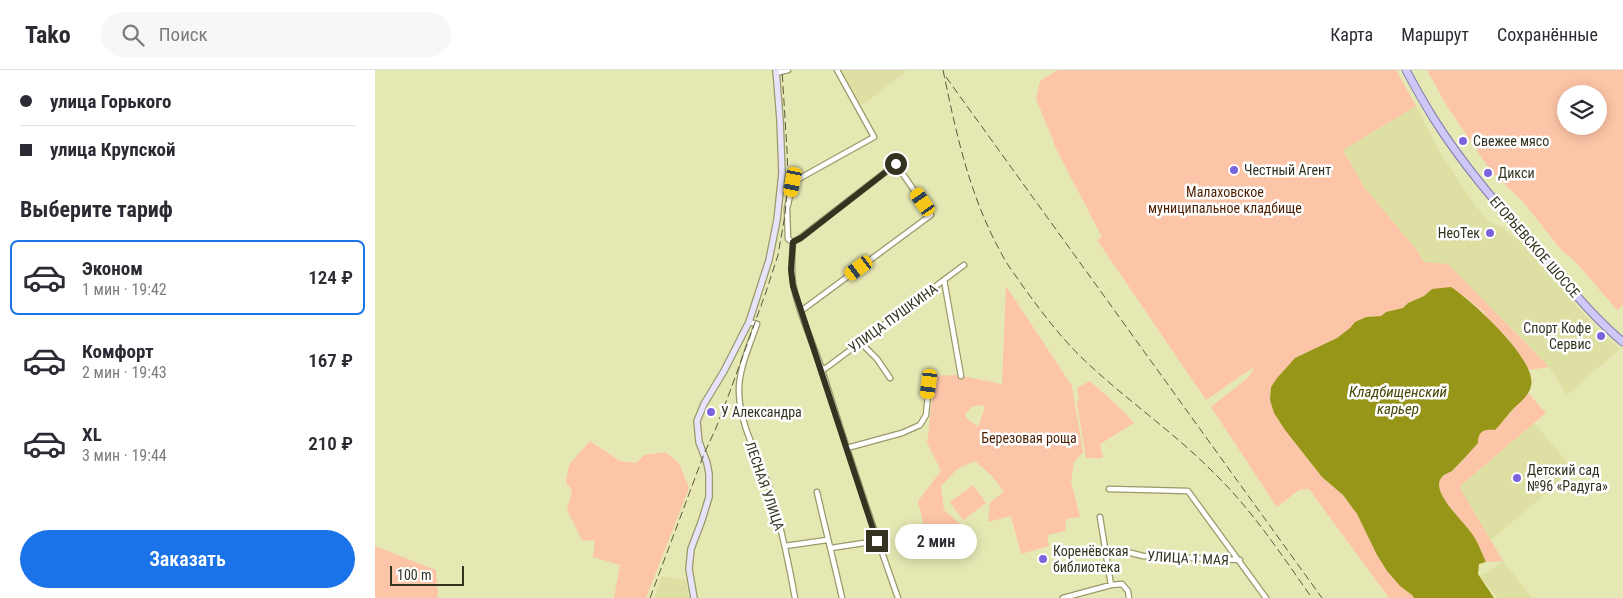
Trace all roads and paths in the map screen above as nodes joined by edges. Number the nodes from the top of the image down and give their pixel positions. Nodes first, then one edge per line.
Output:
1 (788, 70) edge
2 (837, 70) edge
3 (1406, 70) edge
4 (776, 71) edge
5 (793, 242) junction
6 (964, 265) dead end
7 (944, 280) junction
8 (801, 311) junction
9 (749, 322) junction
10 (860, 342) junction
11 (1623, 342) edge
12 (821, 369) junction
13 (961, 376) dead end
14 (890, 378) dead end
15 (929, 384) dead end
16 (847, 448) junction
17 (1109, 489) dead end
18 (817, 492) dead end
19 (1100, 517) dead end
20 (827, 540) junction
21 (877, 541) junction
22 (785, 546) junction
23 (831, 548) junction
24 (1107, 555) junction
25 (1240, 560) junction
26 (1111, 585) junction
27 (694, 598) edge
28 (795, 598) edge
29 (842, 598) edge
30 (898, 598) edge
31 (1063, 598) edge
32 (1129, 598) edge
33 (1266, 598) edge

1 - 4 street
2 - 5 street
3 - 11 main road, ЕГОРЬЕВСКОЕ ШОССЕ
4 - 9 main road
5 - 8 street
5 - 8 street
6 - 7 street, УЛИЦА ПУШКИНА
7 - 10 street, УЛИЦА ПУШКИНА
7 - 13 street
8 - 12 street
9 - 22 street, ЛЕСНАЯ УЛИЦА
9 - 27 main road
10 - 12 street, УЛИЦА ПУШКИНА
10 - 14 street
12 - 16 street
15 - 16 street
16 - 21 street
17 - 25 street
18 - 20 street
19 - 24 street
20 - 22 street
20 - 23 street
21 - 23 street
21 - 30 street
22 - 28 street, ЛЕСНАЯ УЛИЦА
23 - 29 street
24 - 25 street, УЛИЦА 1 МАЯ
24 - 26 street
25 - 33 street
26 - 31 street
26 - 32 street

